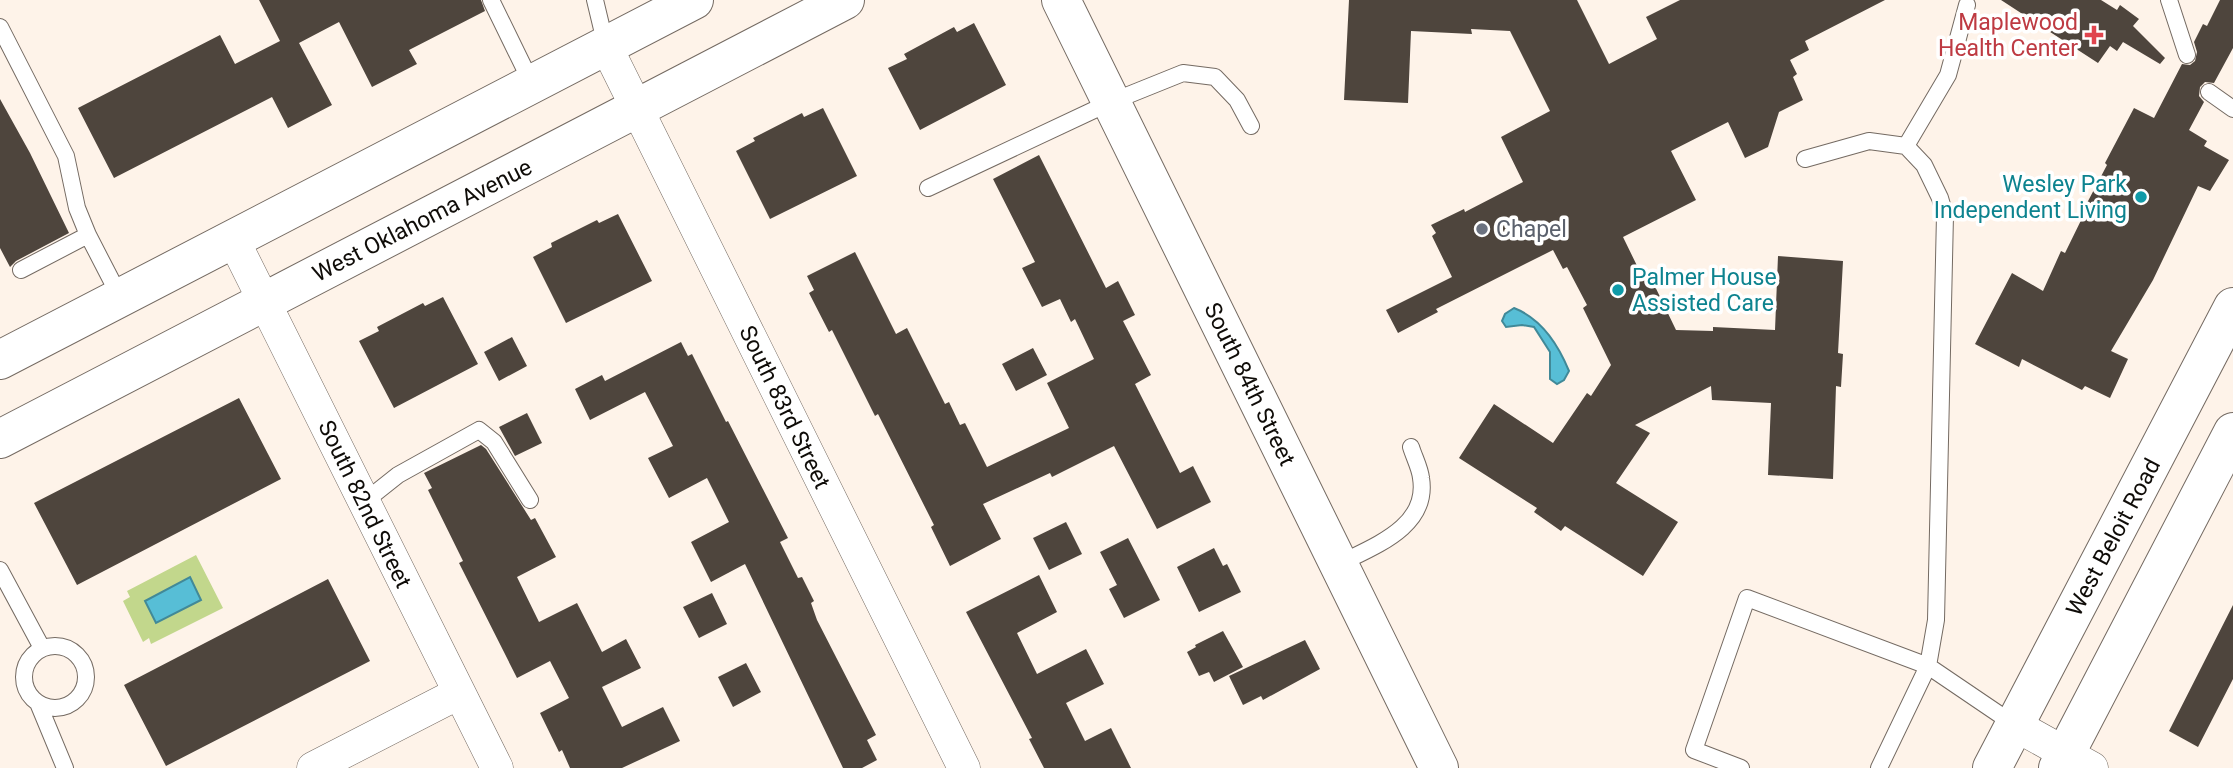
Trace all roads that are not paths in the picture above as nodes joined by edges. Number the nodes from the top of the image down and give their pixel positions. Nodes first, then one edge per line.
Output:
1 (491, 0) edge
2 (595, 0) edge
3 (694, 0) edge
4 (845, 0) edge
5 (1061, 0) edge
6 (2169, 0) edge
7 (1968, 5) dead end
8 (0, 27) edge
9 (606, 46) junction
10 (2187, 55) dead end
11 (532, 84) junction
12 (2209, 93) dead end
13 (1111, 102) junction
14 (637, 108) junction
15 (2233, 109) edge
16 (1251, 126) dead end
17 (1906, 146) junction
18 (1805, 159) dead end
19 (928, 188) dead end
20 (88, 235) junction
21 (233, 239) junction
22 (22, 270) dead end
23 (120, 298) junction
24 (264, 302) junction
25 (2233, 307) edge
26 (0, 360) edge
27 (2233, 432) edge
28 (0, 439) edge
29 (1411, 447) dead end
30 (530, 500) dead end
31 (364, 502) junction
32 (1339, 564) junction
33 (0, 570) edge
34 (42, 648) junction
35 (1928, 666) junction
36 (459, 693) junction
37 (38, 703) junction
38 (2015, 725) junction
39 (2072, 763) edge
40 (65, 768) edge
41 (313, 768) edge
42 (497, 768) edge
43 (964, 768) edge
44 (1439, 768) edge
45 (1741, 768) edge
46 (1879, 768) edge
47 (1992, 768) edge

1 - 11 lane
2 - 9 lane
3 - 9 main road
4 - 14 main road, West Oklahoma Avenue
5 - 13 main road, South 84th Street
6 - 10 lane
7 - 17 lane
8 - 20 lane
9 - 11 main road
9 - 14 street, South 83rd Street
11 - 21 main road
12 - 15 lane
13 - 16 lane
13 - 19 lane
13 - 32 main road, South 84th Street
14 - 24 main road, West Oklahoma Avenue
14 - 43 street, South 83rd Street
17 - 18 lane
17 - 35 lane
20 - 22 lane
20 - 23 lane
21 - 23 main road
21 - 24 street, South 82nd Street
23 - 26 main road
24 - 28 main road, West Oklahoma Avenue
24 - 31 street, South 82nd Street
25 - 38 main road, West Beloit Road
27 - 39 main road
29 - 32 lane
30 - 31 lane
31 - 36 street, South 82nd Street
32 - 44 main road, South 84th Street
33 - 34 lane
34 - 37 lane
34 - 37 lane
35 - 38 lane
35 - 45 lane
35 - 46 lane
36 - 41 street
36 - 42 street, South 82nd Street
37 - 40 lane
38 - 39 street
38 - 47 main road, West Beloit Road

